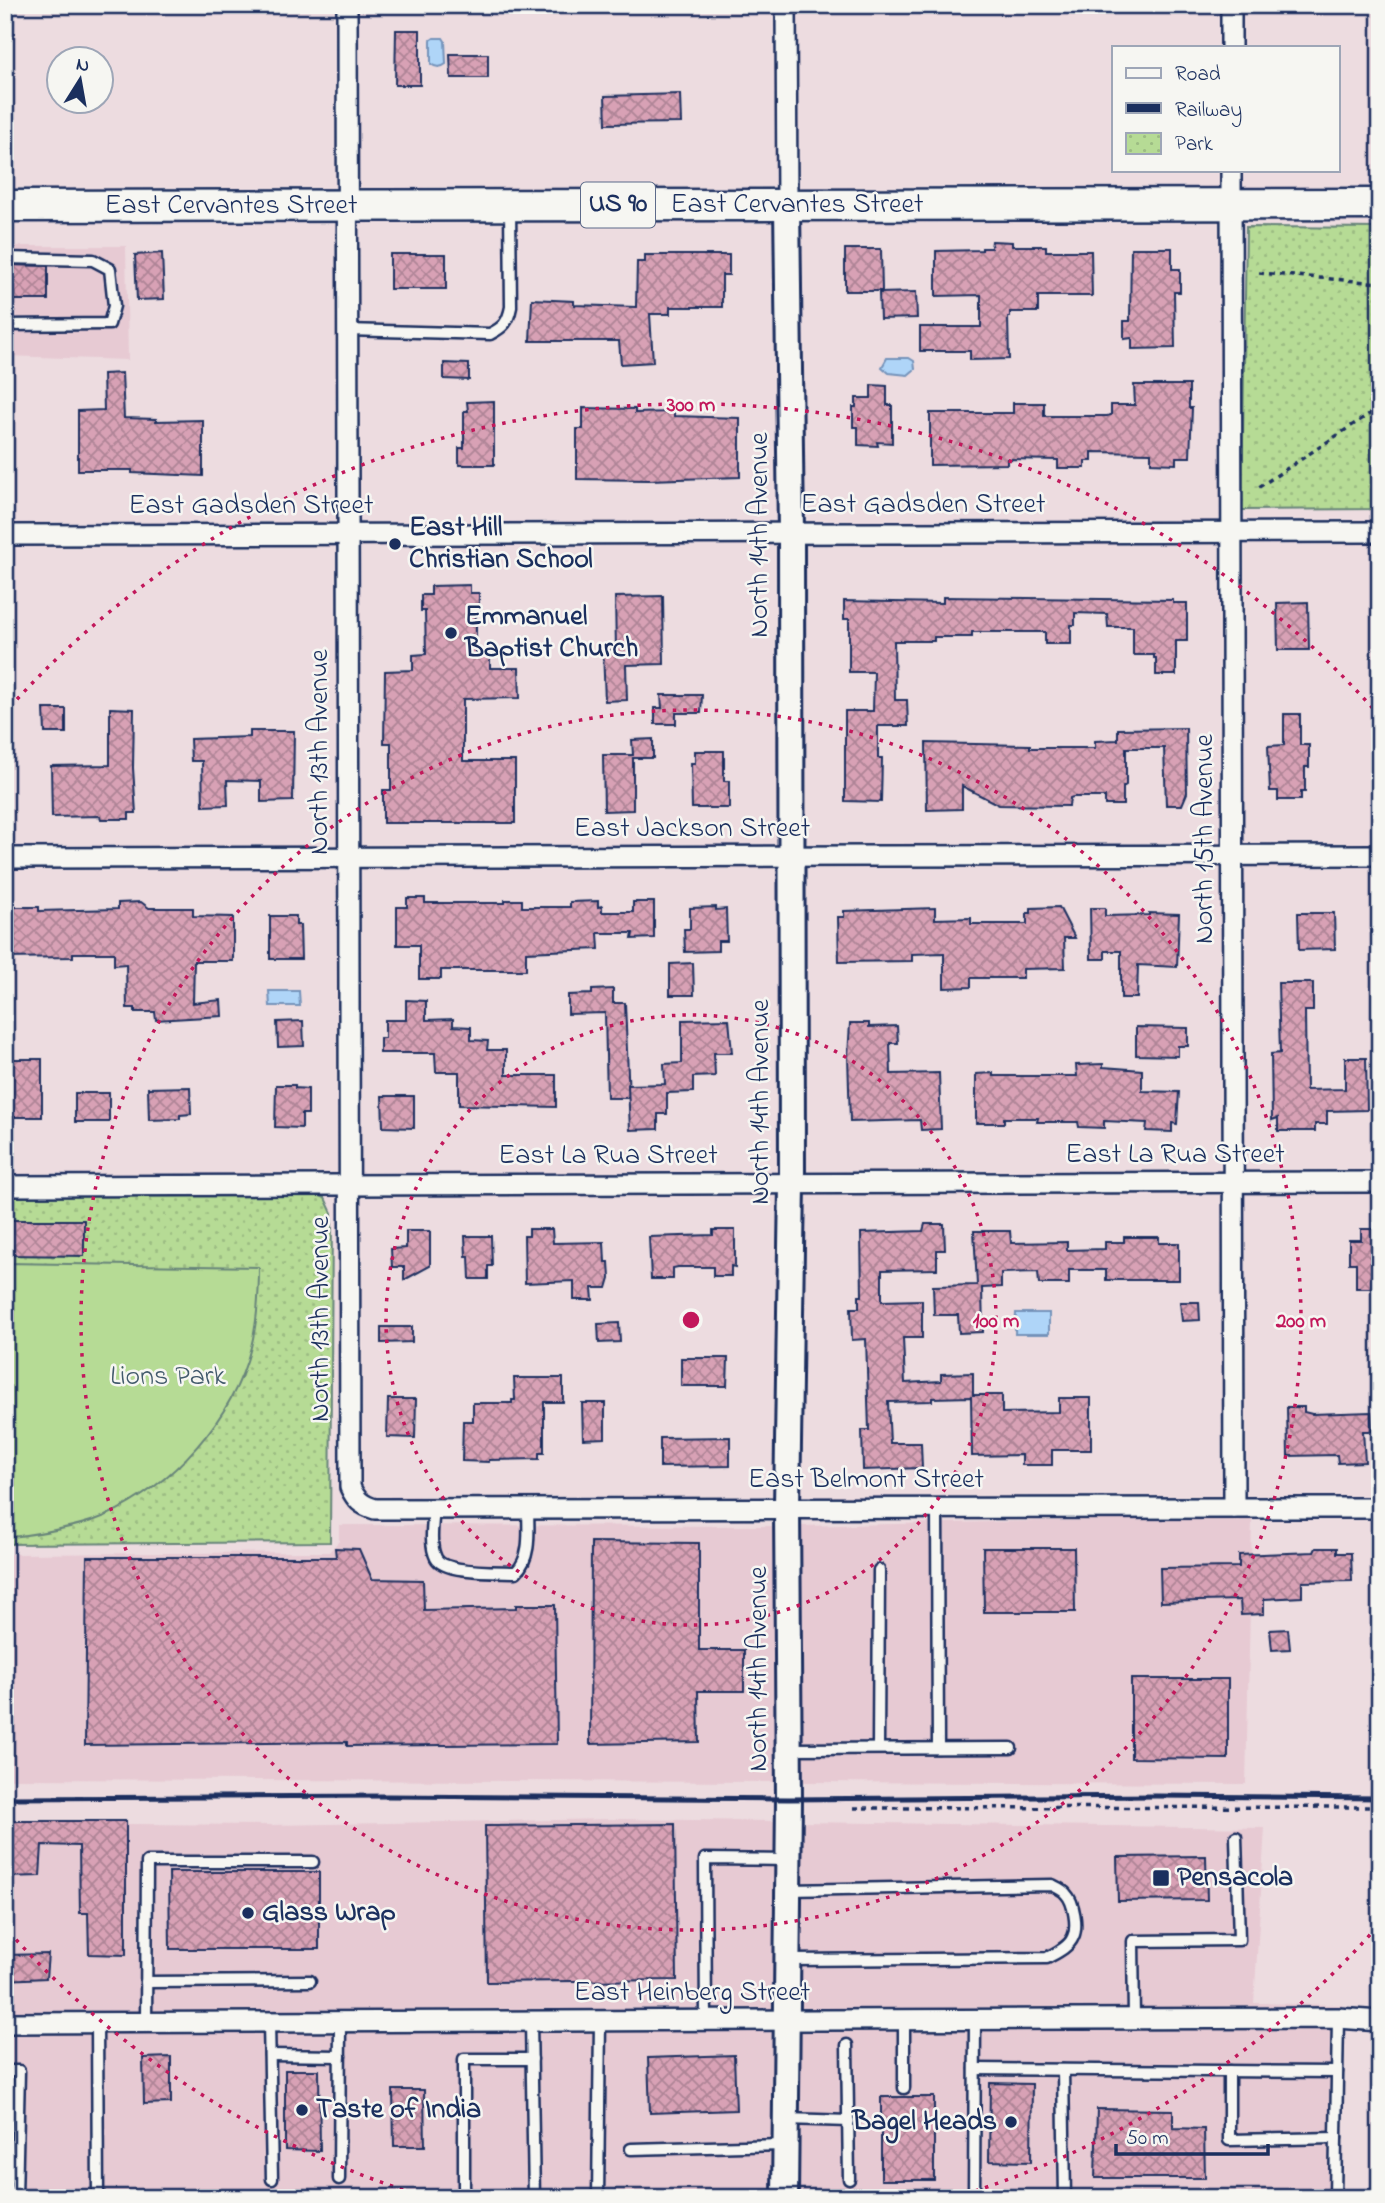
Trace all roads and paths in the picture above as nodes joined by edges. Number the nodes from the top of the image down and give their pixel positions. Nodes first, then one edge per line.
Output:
1 (347, 5) edge
2 (786, 5) edge
3 (1231, 5) edge
4 (1231, 46) edge
5 (1231, 172) edge
6 (1231, 204) junction
7 (1380, 204) edge
8 (510, 205) junction
9 (787, 205) junction
10 (5, 206) edge
11 (347, 206) junction
12 (5, 258) edge
13 (1259, 273) dead end
14 (1380, 283) edge
15 (5, 325) edge
16 (347, 330) junction
17 (1380, 408) edge
18 (1259, 486) dead end
19 (1380, 532) edge
20 (791, 533) junction
21 (1232, 533) junction
22 (347, 534) junction
23 (5, 535) edge
24 (1233, 855) junction
25 (1380, 855) edge
26 (791, 857) junction
27 (5, 858) edge
28 (349, 858) junction
29 (1380, 1182) edge
30 (1233, 1183) junction
31 (792, 1184) junction
32 (348, 1185) junction
33 (5, 1186) edge
34 (355, 1498) joint
35 (787, 1507) junction
36 (937, 1507) junction
37 (434, 1508) junction
38 (528, 1508) junction
39 (1234, 1508) junction
40 (1380, 1508) edge
41 (879, 1570) dead end
42 (878, 1748) junction
43 (938, 1748) junction
44 (1010, 1748) dead end
45 (789, 1749) junction
46 (1380, 1807) edge
47 (854, 1808) dead end
48 (1237, 1837) dead end
49 (788, 1860) junction
50 (313, 1862) dead end
51 (788, 1890) junction
52 (788, 1960) junction
53 (310, 1981) dead end
54 (146, 1982) junction
55 (1338, 2018) junction
56 (1134, 2019) junction
57 (787, 2020) junction
58 (904, 2020) junction
59 (975, 2020) junction
60 (531, 2021) junction
61 (600, 2021) junction
62 (706, 2021) junction
63 (1380, 2021) edge
64 (97, 2022) junction
65 (146, 2022) junction
66 (269, 2022) junction
67 (340, 2022) junction
68 (5, 2023) edge
69 (847, 2045) dead end
70 (270, 2055) junction
71 (340, 2056) junction
72 (532, 2059) junction
73 (975, 2069) junction
74 (1063, 2070) junction
75 (5, 2071) edge
76 (1229, 2071) junction
77 (1337, 2072) junction
78 (904, 2088) dead end
79 (785, 2119) junction
80 (849, 2121) junction
81 (1336, 2138) junction
82 (785, 2146) junction
83 (631, 2149) dead end
84 (272, 2179) dead end
85 (339, 2179) dead end
86 (849, 2179) dead end
87 (16, 2198) edge
88 (98, 2198) edge
89 (464, 2198) edge
90 (534, 2198) edge
91 (598, 2198) edge
92 (785, 2198) edge
93 (974, 2198) edge
94 (1065, 2198) edge
95 (1335, 2198) edge

1 - 11 street, North 13th Avenue
2 - 9 street, North 14th Avenue
3 - 4 street
5 - 6 street, North 15th Avenue
6 - 7 main road, East Cervantes Street / US 90
6 - 9 main road, East Cervantes Street / US 90
6 - 21 street, North 15th Avenue
8 - 9 main road, East Cervantes Street / US 90
8 - 11 main road, East Cervantes Street / US 90
8 - 16 lane
9 - 20 street, North 14th Avenue
10 - 11 main road, East Cervantes Street / US 90
11 - 16 street, North 13th Avenue
12 - 15 lane
13 - 14 path
16 - 22 street, North 13th Avenue
17 - 18 path
19 - 21 street, East Gadsden Street
20 - 21 street, East Gadsden Street
20 - 22 street, East Gadsden Street
20 - 26 street, North 14th Avenue
21 - 24 street, North 15th Avenue
22 - 23 street, East Gadsden Street
22 - 28 street, North 13th Avenue
24 - 25 street, East Jackson Street
24 - 26 street, East Jackson Street
24 - 30 street, North 15th Avenue
26 - 28 street, East Jackson Street
26 - 31 street, North 14th Avenue
27 - 28 street, East Jackson Street
28 - 32 street, North 13th Avenue
29 - 30 street, East La Rua Street
30 - 31 street, East La Rua Street
30 - 39 street, North 15th Avenue
31 - 32 street, East La Rua Street
31 - 35 street, North 14th Avenue
32 - 33 street, East La Rua Street
32 - 34 street, North 13th Avenue
34 - 37 street, East Belmont Street
35 - 36 street, East Belmont Street
35 - 38 street, East Belmont Street
35 - 45 street, North 14th Avenue
36 - 39 street, East Belmont Street
36 - 43 lane
37 - 38 street, East Belmont Street
37 - 38 lane
39 - 40 street, East Belmont Street
41 - 42 lane
42 - 43 lane
42 - 45 lane
43 - 44 lane
45 - 49 street, North 14th Avenue
46 - 47 path
48 - 56 lane
49 - 51 street, North 14th Avenue
49 - 62 lane
50 - 54 lane
51 - 52 street, North 14th Avenue
51 - 52 lane
52 - 57 street, North 14th Avenue
53 - 54 lane
54 - 65 lane
55 - 56 street, East Heinberg Street
55 - 63 street, East Heinberg Street
55 - 77 lane
56 - 59 street, East Heinberg Street
57 - 58 street, East Heinberg Street
57 - 62 street, East Heinberg Street
57 - 79 street, North 14th Avenue
58 - 59 street, East Heinberg Street
58 - 78 lane
59 - 73 lane
60 - 61 street, East Heinberg Street
60 - 67 street, East Heinberg Street
60 - 72 lane
61 - 62 street, East Heinberg Street
61 - 91 lane
64 - 65 street, East Heinberg Street
64 - 68 street, East Heinberg Street
64 - 88 lane
65 - 66 street, East Heinberg Street
66 - 67 street, East Heinberg Street
66 - 70 lane
67 - 71 lane
69 - 80 lane
70 - 71 lane
70 - 84 lane
71 - 85 lane
72 - 89 lane
72 - 90 lane
73 - 74 lane
73 - 93 lane
74 - 76 lane
74 - 94 lane
75 - 87 lane
76 - 77 lane
76 - 81 lane
77 - 81 lane
79 - 80 lane
79 - 82 street, North 14th Avenue
80 - 86 lane
81 - 95 lane
82 - 83 lane
82 - 92 street, North 14th Avenue

